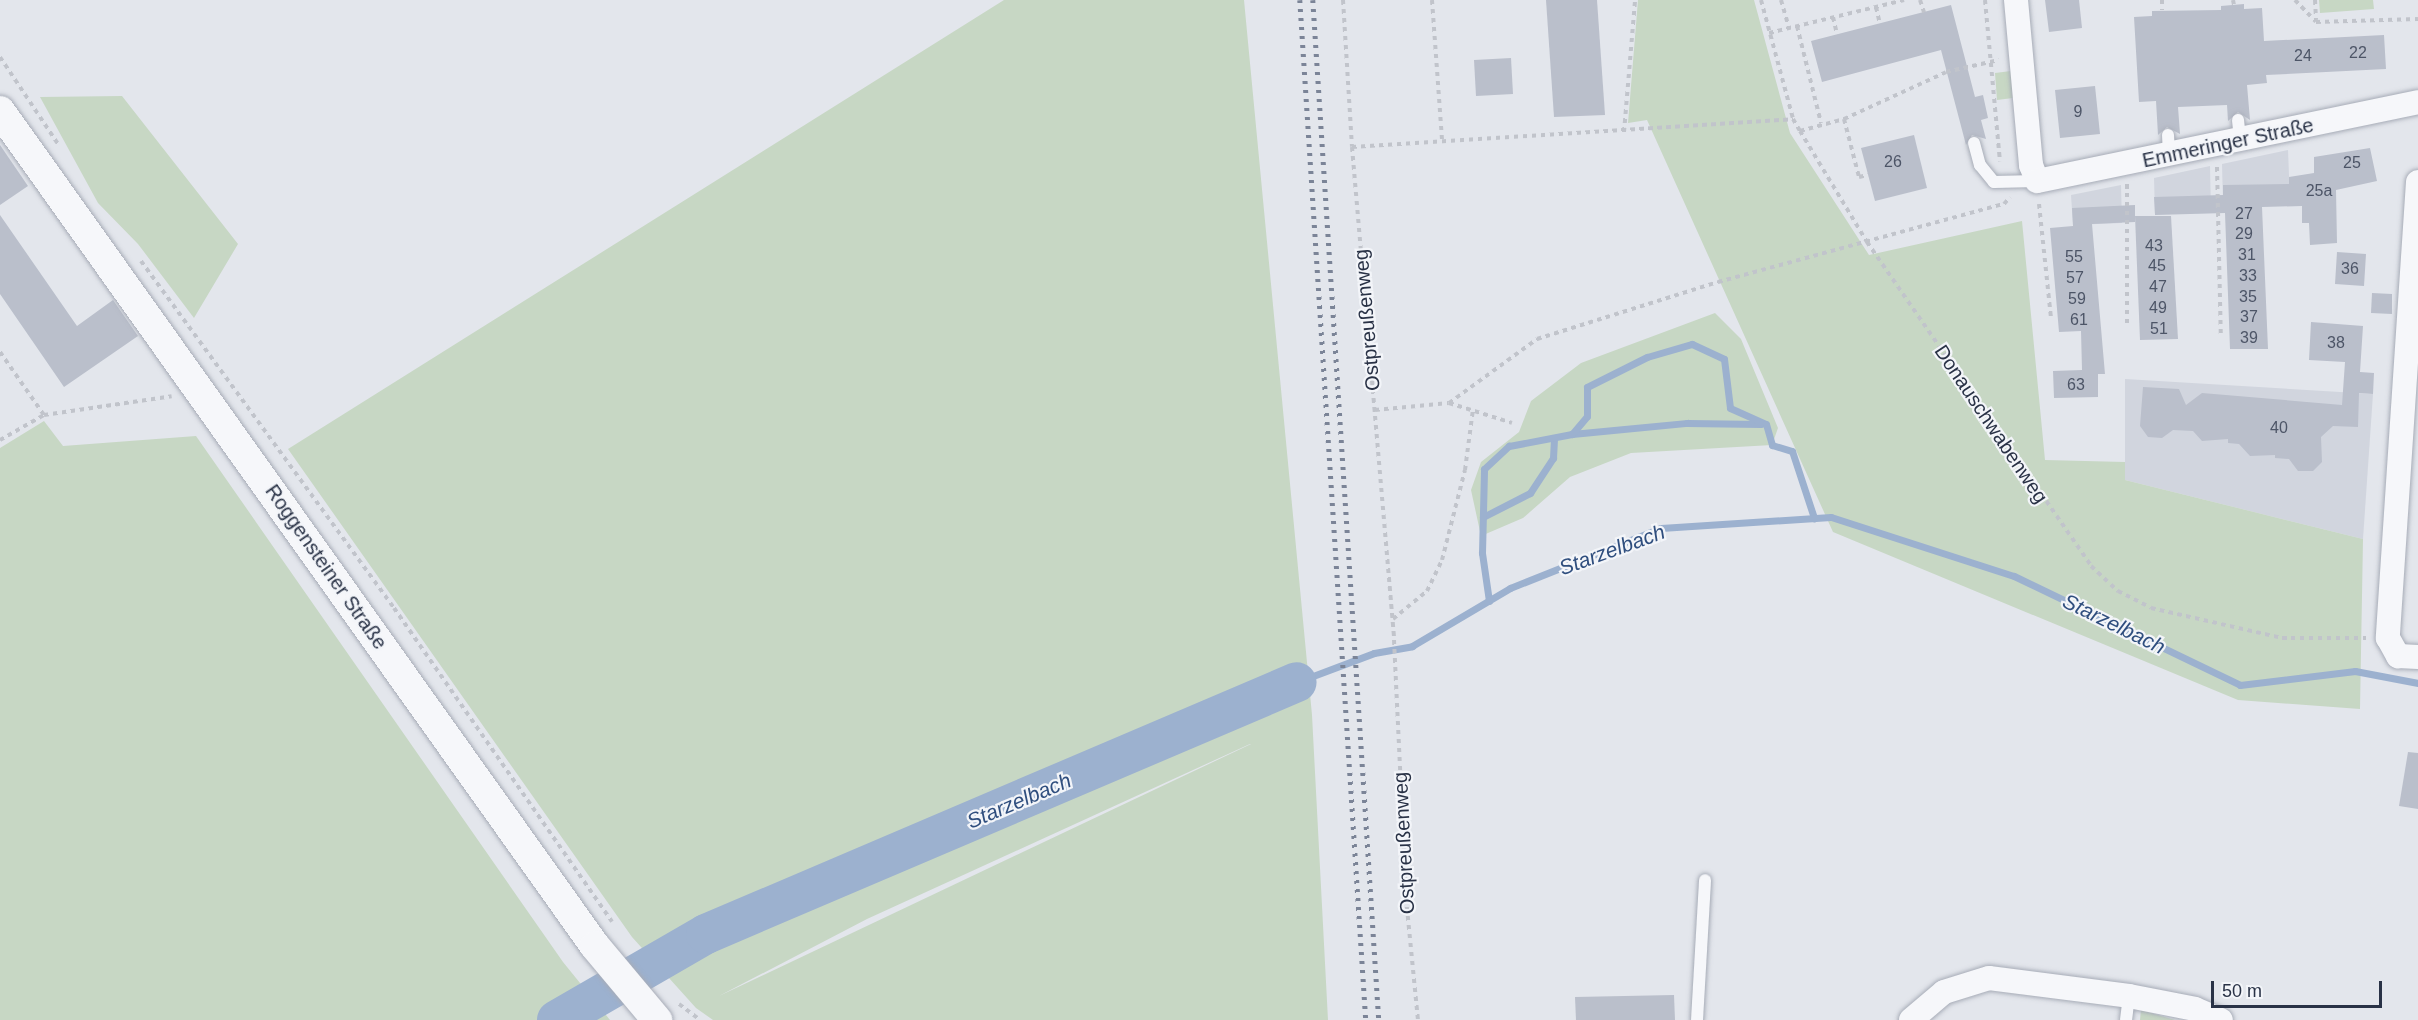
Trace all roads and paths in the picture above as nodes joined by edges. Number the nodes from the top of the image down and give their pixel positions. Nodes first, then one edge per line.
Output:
1 (1344, 0) edge
2 (1432, 0) edge
3 (1635, 0) edge
4 (1761, 0) edge
5 (1781, 0) edge
6 (1904, 0) edge
7 (1920, 0) edge
8 (1985, 0) edge
9 (2016, 0) edge
10 (2162, 0) edge
11 (2295, 0) edge
12 (2315, 0) edge
13 (1876, 7) junction
14 (2162, 10) dead end
15 (1924, 12) dead end
16 (1833, 17) junction
17 (2418, 19) edge
18 (2316, 22) junction
19 (1880, 24) dead end
20 (1797, 26) junction
21 (1789, 28) junction
22 (1769, 33) junction
23 (1837, 35) dead end
24 (0, 57) edge
25 (2021, 57) junction
26 (1989, 61) junction
27 (2418, 102) edge
28 (1, 115) edge
29 (1793, 119) junction
30 (1844, 119) junction
31 (1821, 123) junction
32 (1800, 131) junction
33 (1624, 132) junction
34 (1442, 141) junction
35 (1974, 142) dead end
36 (2216, 145) junction
37 (1352, 147) junction
38 (61, 149) dead end
39 (2127, 164) junction
40 (1868, 175) dead end
41 (2029, 182) junction
42 (2418, 182) edge
43 (2002, 184) junction
44 (2004, 204) junction
45 (1867, 242) junction
46 (139, 259) dead end
47 (2051, 320) dead end
48 (2127, 328) dead end
49 (2221, 337) dead end
50 (0, 352) edge
51 (194, 381) junction
52 (1449, 403) junction
53 (1473, 409) junction
54 (1375, 410) junction
55 (44, 415) junction
56 (1512, 423) dead end
57 (0, 441) edge
58 (1392, 620) junction
59 (2388, 638) junction
60 (2418, 657) edge
61 (1705, 880) dead end
62 (605, 936) junction
63 (2129, 996) junction
64 (659, 1011) edge
65 (1928, 1011) edge
66 (700, 1020) edge
67 (1418, 1020) edge
68 (1697, 1020) edge
69 (1911, 1020) edge
70 (2127, 1020) edge
71 (2221, 1020) edge

1 - 37 path, Ostpreußenweg
2 - 34 path
3 - 33 path
4 - 22 path, Donauschwabenweg
5 - 21 path
6 - 13 path
7 - 15 path
8 - 26 path
9 - 25 street
10 - 14 path
11 - 18 path
12 - 18 path
13 - 16 path
13 - 19 path
16 - 20 path
16 - 23 path
17 - 18 path
20 - 21 path
20 - 31 path
21 - 22 path
22 - 29 path, Donauschwabenweg
24 - 38 path
25 - 26 path
25 - 41 street
26 - 30 path
26 - 43 path
27 - 36 street, Emmeringer Straße
28 - 51 street, Roggensteiner Straße
29 - 32 path, Donauschwabenweg
29 - 33 path
30 - 31 path
30 - 40 path
31 - 32 path
32 - 45 path, Donauschwabenweg
33 - 34 path
34 - 37 path
35 - 43 lane
36 - 39 street, Emmeringer Straße
36 - 49 path
37 - 54 path, Ostpreußenweg
39 - 41 street, Emmeringer Straße
39 - 48 path
41 - 43 lane
41 - 44 path
41 - 47 path
42 - 59 street
43 - 44 path
44 - 45 path
45 - 52 path
45 - 59 path, Donauschwabenweg
46 - 62 path
50 - 55 path
51 - 55 path
51 - 62 street, Roggensteiner Straße
52 - 53 path
52 - 54 path
53 - 56 path
53 - 58 path
54 - 58 path, Ostpreußenweg
55 - 57 path
58 - 67 path, Ostpreußenweg
59 - 60 street
61 - 68 lane
62 - 64 street, Roggensteiner Straße
63 - 65 street
63 - 70 lane
63 - 71 street
64 - 66 path
65 - 69 street

